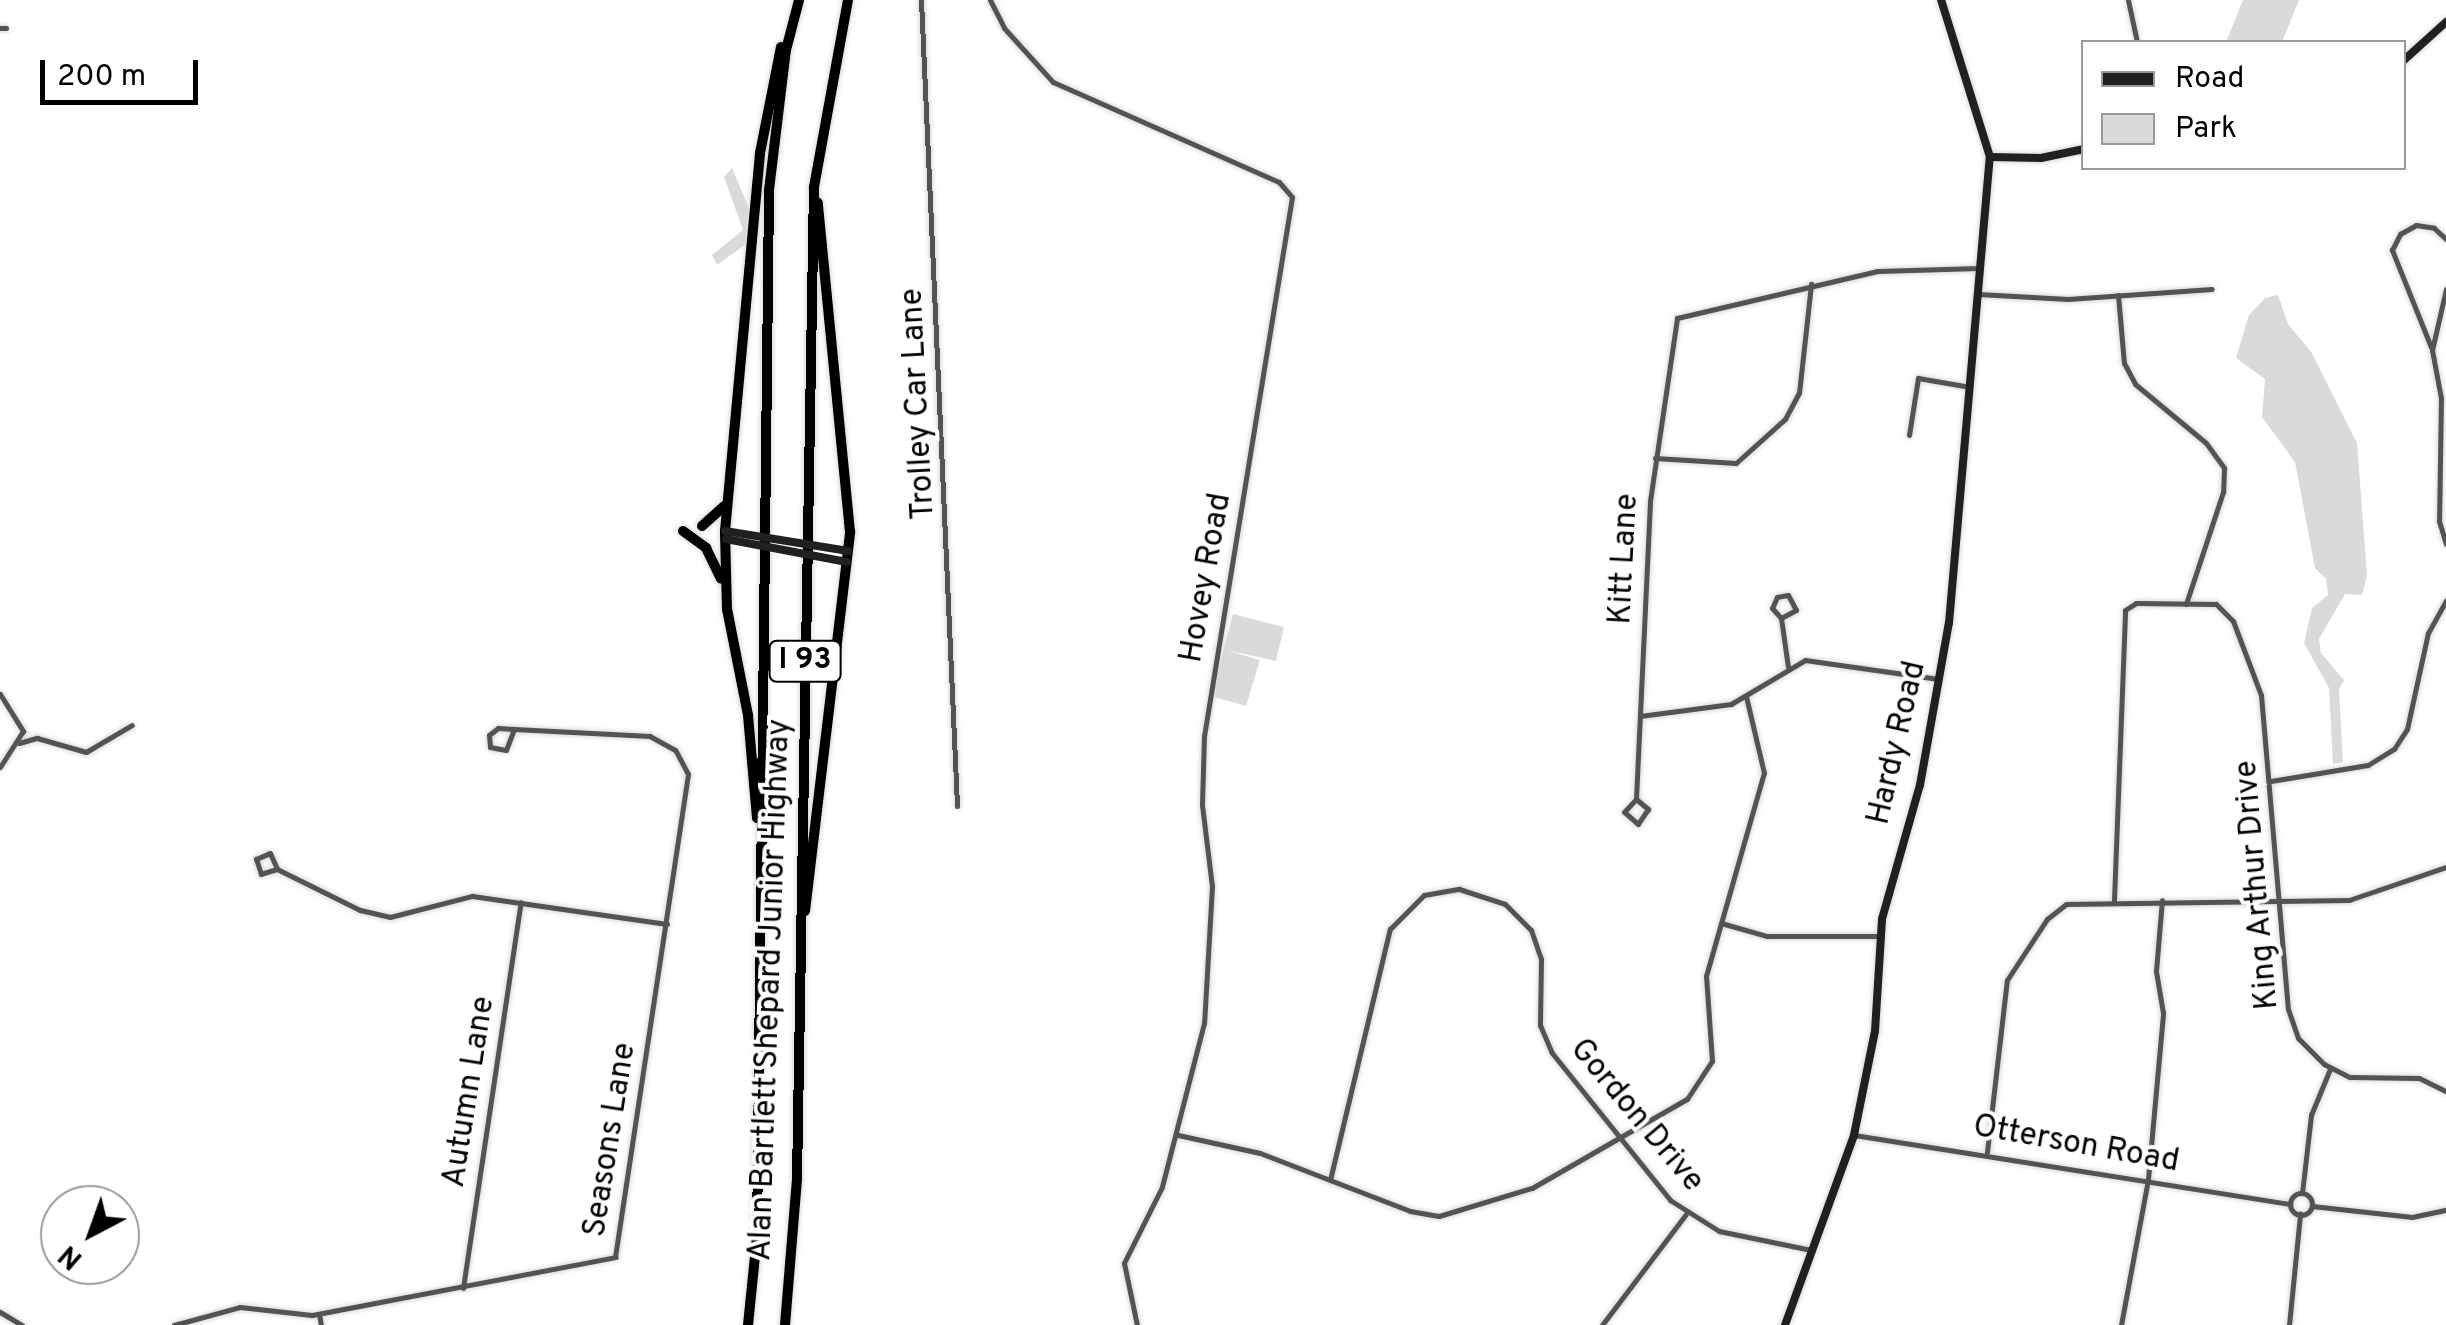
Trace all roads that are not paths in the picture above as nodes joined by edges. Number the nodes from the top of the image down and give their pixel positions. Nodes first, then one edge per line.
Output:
1 (799, 0) edge
2 (848, 0) edge
3 (921, 0) edge
4 (990, 0) edge
5 (1941, 0) edge
6 (2128, 0) edge
7 (2446, 22) edge
8 (793, 24) junction
9 (2137, 40) edge
10 (2406, 58) edge
11 (2081, 150) edge
12 (1990, 157) junction
13 (814, 187) junction
14 (2446, 239) edge
15 (1979, 268) junction
16 (1811, 284) junction
17 (2212, 289) dead end
18 (2446, 289) edge
19 (1978, 294) junction
20 (2118, 295) junction
21 (2432, 350) junction
22 (1972, 387) junction
23 (1909, 436) dead end
24 (1654, 458) junction
25 (728, 496) junction
26 (702, 526) dead end
27 (683, 531) dead end
28 (726, 535) junction
29 (2446, 544) edge
30 (848, 557) junction
31 (726, 596) junction
32 (2446, 601) edge
33 (2186, 604) junction
34 (1781, 618) junction
35 (1788, 667) junction
36 (1940, 679) junction
37 (0, 694) edge
38 (1746, 696) junction
39 (1640, 716) junction
40 (21, 724) junction
41 (132, 725) dead end
42 (514, 728) junction
43 (37, 738) junction
44 (20, 744) junction
45 (0, 766) edge
46 (2271, 781) junction
47 (1636, 799) junction
48 (958, 806) dead end
49 (760, 830) junction
50 (2446, 867) edge
51 (277, 869) junction
52 (2280, 899) junction
53 (2114, 900) junction
54 (2162, 900) junction
55 (521, 902) junction
56 (802, 921) junction
57 (1722, 923) junction
58 (667, 924) junction
59 (1880, 936) junction
60 (2330, 1069) junction
61 (2446, 1091) edge
62 (1178, 1134) junction
63 (1854, 1134) junction
64 (1619, 1137) junction
65 (1986, 1152) junction
66 (2148, 1179) junction
67 (1330, 1180) junction
68 (2302, 1193) junction
69 (2290, 1204) junction
70 (2312, 1206) junction
71 (2446, 1210) edge
72 (1686, 1214) junction
73 (2300, 1214) junction
74 (1811, 1250) junction
75 (463, 1288) junction
76 (0, 1312) edge
77 (319, 1314) junction
78 (22, 1325) edge
79 (174, 1325) edge
80 (322, 1325) edge
81 (748, 1325) edge
82 (785, 1325) edge
83 (1137, 1325) edge
84 (1602, 1325) edge
85 (1786, 1325) edge
86 (2121, 1325) edge
87 (2289, 1325) edge

1 - 8 highway, Alan Bartlett Shepard Junior Highway / I 93
2 - 13 highway, Alan Bartlett Shepard Junior Highway / I 93
3 - 48 street, Trolley Car Lane
4 - 62 street, Hovey Road
5 - 12 street
6 - 9 street
7 - 10 street
8 - 25 highway
8 - 49 highway, Alan Bartlett Shepard Junior Highway / I 93
11 - 12 street
12 - 15 street, Hardy Road
13 - 30 highway
13 - 56 highway, Alan Bartlett Shepard Junior Highway / I 93
14 - 21 street
15 - 16 street
15 - 19 street, Hardy Road
16 - 24 street, Kitt Lane
16 - 24 street
17 - 20 street
18 - 21 street
19 - 20 street
19 - 22 street, Hardy Road
20 - 33 street
21 - 29 street
22 - 23 street
22 - 36 street, Hardy Road
24 - 39 street, Kitt Lane
25 - 26 highway
25 - 28 highway
27 - 31 highway
28 - 30 street, bridge
28 - 31 highway
30 - 56 highway
31 - 49 highway
32 - 46 street
33 - 46 street, King Arthur Drive
33 - 53 street, King Arthur Drive
34 - 34 street
34 - 35 street
35 - 36 street
35 - 38 street
36 - 59 street, Hardy Road
37 - 40 street
38 - 39 street
38 - 57 street
39 - 47 street, Kitt Lane
40 - 43 street
40 - 44 street
41 - 43 street
42 - 42 street, Seasons Lane
42 - 58 street, Seasons Lane
43 - 44 street
44 - 45 street
46 - 52 street, King Arthur Drive
47 - 47 street
49 - 81 highway, Alan Bartlett Shepard Junior Highway / I 93
50 - 52 street
51 - 51 street
51 - 55 street
52 - 54 street
52 - 60 street, King Arthur Drive
53 - 54 street
53 - 65 street
54 - 66 street
55 - 58 street
55 - 75 street, Autumn Lane
56 - 82 highway, Alan Bartlett Shepard Junior Highway / I 93
57 - 59 street
57 - 64 street
58 - 75 street, Seasons Lane
59 - 63 street, Hardy Road
60 - 61 street
60 - 68 street
62 - 67 street
62 - 83 street, Hovey Road
63 - 65 street, Otterson Road
63 - 74 street, Hardy Road
64 - 67 street
64 - 67 street, Gordon Drive
64 - 72 street, Gordon Drive
65 - 66 street, Otterson Road
66 - 69 street, Otterson Road
66 - 86 street
68 - 69 street
68 - 70 street
69 - 73 street
70 - 71 street
70 - 73 street
72 - 74 street, Gordon Drive
72 - 84 street
73 - 87 street
74 - 85 street, Hardy Road
75 - 77 street, Seasons Lane
76 - 78 street
77 - 79 street, Seasons Lane
77 - 80 street

